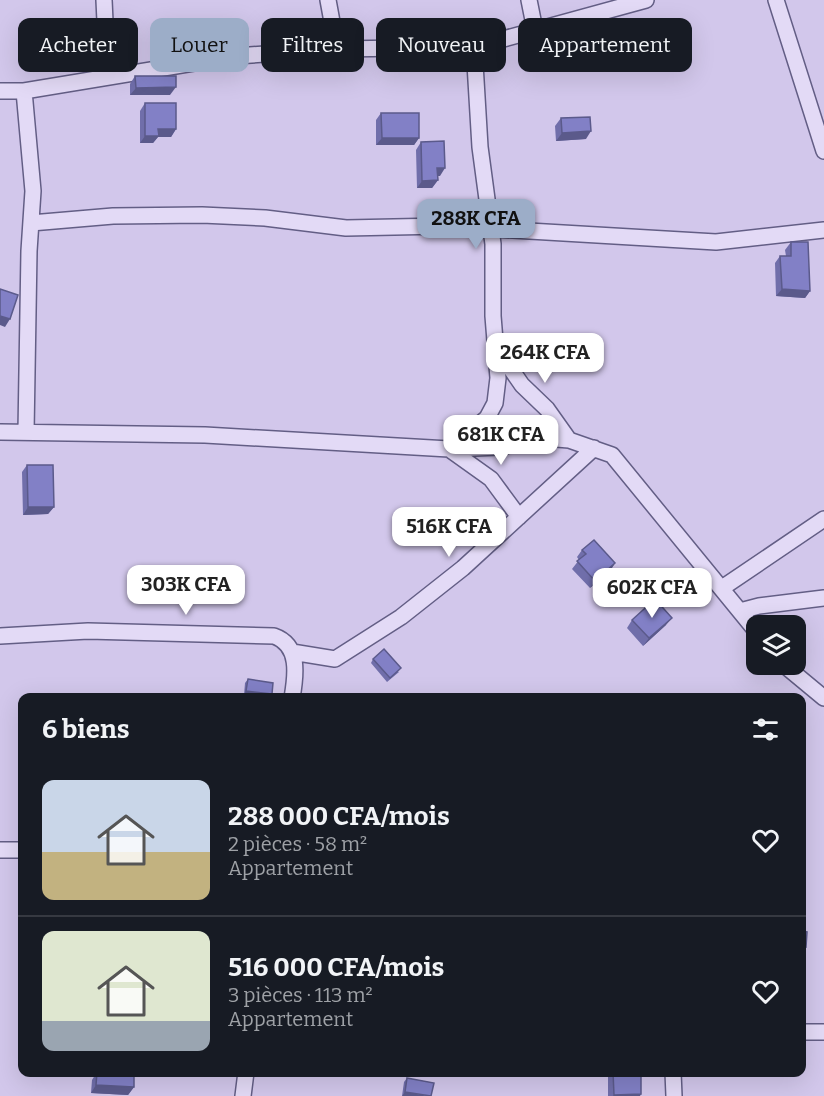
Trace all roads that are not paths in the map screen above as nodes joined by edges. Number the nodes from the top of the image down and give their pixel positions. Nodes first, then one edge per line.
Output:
1 (105, 0) edge
2 (328, 0) edge
3 (529, 0) edge
4 (646, 0) edge
5 (776, 0) edge
6 (331, 18) edge
7 (533, 18) edge
8 (579, 18) edge
9 (261, 54) edge
10 (476, 72) edge
11 (102, 78) junction
12 (0, 91) edge
13 (24, 91) junction
14 (824, 151) edge
15 (31, 223) junction
16 (490, 229) junction
17 (824, 230) edge
18 (495, 346) junction
19 (0, 432) edge
20 (26, 432) junction
21 (569, 440) junction
22 (594, 448) junction
23 (449, 449) junction
24 (519, 517) junction
25 (824, 519) edge
26 (722, 588) junction
27 (824, 598) edge
28 (740, 611) junction
29 (746, 618) edge
30 (0, 636) edge
31 (292, 652) junction
32 (796, 675) edge
33 (293, 693) edge
34 (824, 698) edge
35 (0, 850) edge
36 (18, 850) edge
37 (806, 1032) edge
38 (824, 1032) edge
39 (245, 1077) edge
40 (674, 1077) edge
41 (243, 1096) edge
42 (674, 1096) edge

1 - 11 street
2 - 6 street
3 - 7 street
4 - 8 street
5 - 14 street
9 - 11 street
10 - 16 street
11 - 13 street
12 - 13 street
13 - 15 street
15 - 16 street
15 - 20 street
16 - 17 street
16 - 18 street
18 - 21 street
18 - 23 street
19 - 20 street
20 - 23 street
21 - 22 street
21 - 23 street
22 - 24 street
22 - 26 street
23 - 24 street
24 - 31 street
25 - 26 street
26 - 28 street
27 - 28 street
28 - 29 street
30 - 31 street
31 - 33 street
32 - 34 street
35 - 36 street
37 - 38 street
39 - 41 street
40 - 42 street

